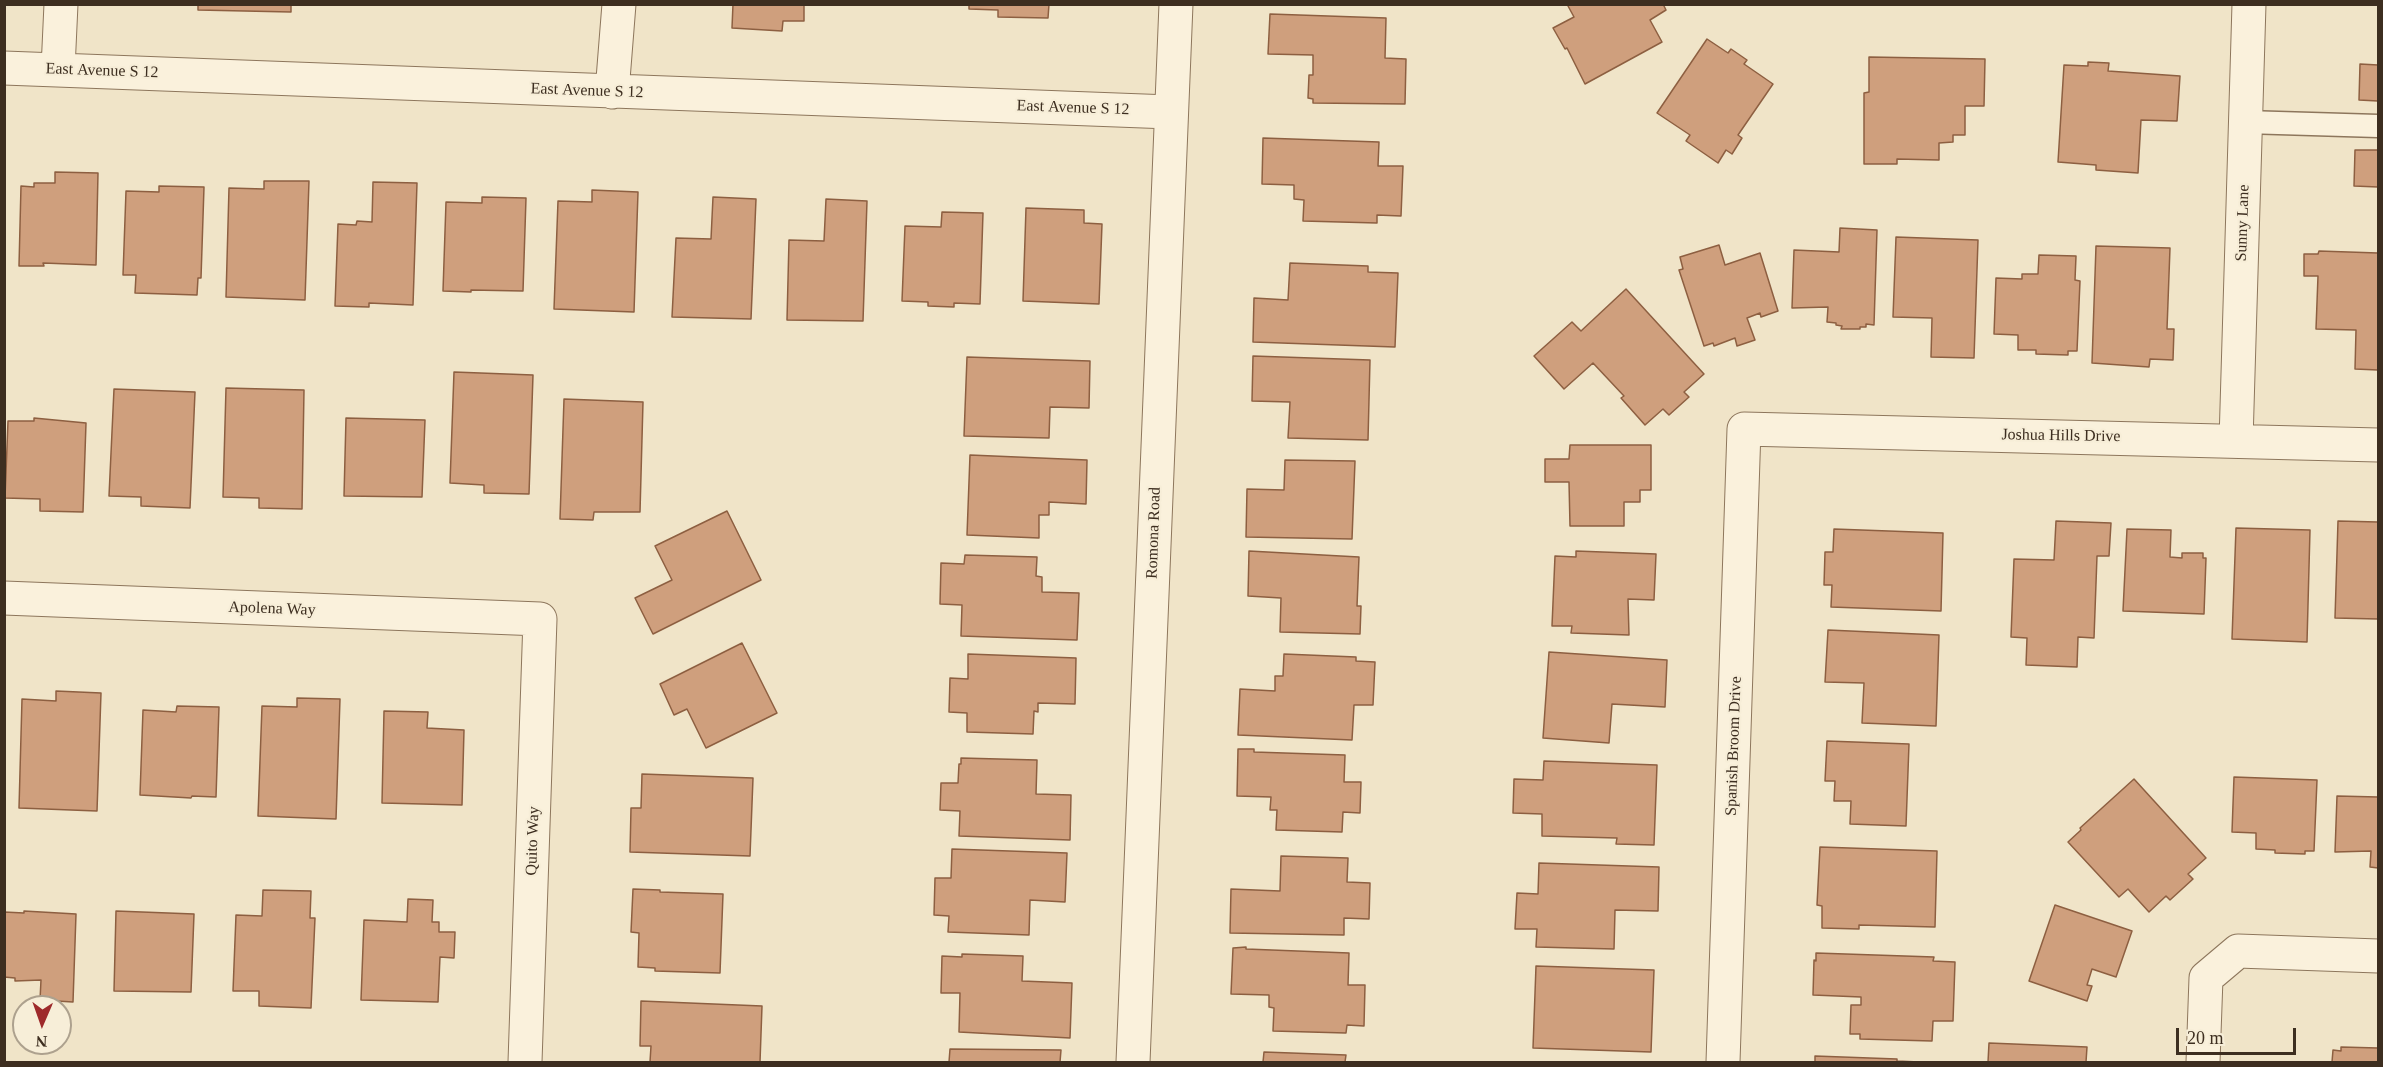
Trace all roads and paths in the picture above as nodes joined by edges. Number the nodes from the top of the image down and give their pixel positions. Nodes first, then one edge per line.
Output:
1 (61, 4) edge
2 (619, 4) edge
3 (1176, 4) edge
4 (2249, 4) edge
5 (4, 68) edge
6 (58, 69) junction
7 (612, 92) junction
8 (1170, 112) junction
9 (2245, 122) junction
10 (2379, 126) edge
11 (1744, 429) joint
12 (2236, 441) junction
13 (2379, 446) edge
14 (4, 598) edge
15 (540, 619) joint
16 (2379, 956) edge
17 (525, 1062) edge
18 (1133, 1062) edge
19 (1723, 1062) edge
20 (2203, 1062) edge

1 - 6 street
2 - 7 street
3 - 8 street, Romona Road
4 - 9 street, Sunny Lane
5 - 6 street, East Avenue S 12
6 - 7 street, East Avenue S 12
7 - 8 street, East Avenue S 12
8 - 18 street, Romona Road
9 - 10 lane
9 - 12 street, Sunny Lane
11 - 12 street, Joshua Hills Drive
11 - 19 street, Spanish Broom Drive
12 - 13 street, Joshua Hills Drive
14 - 15 street, Apolena Way
15 - 17 street, Quito Way
16 - 20 street

